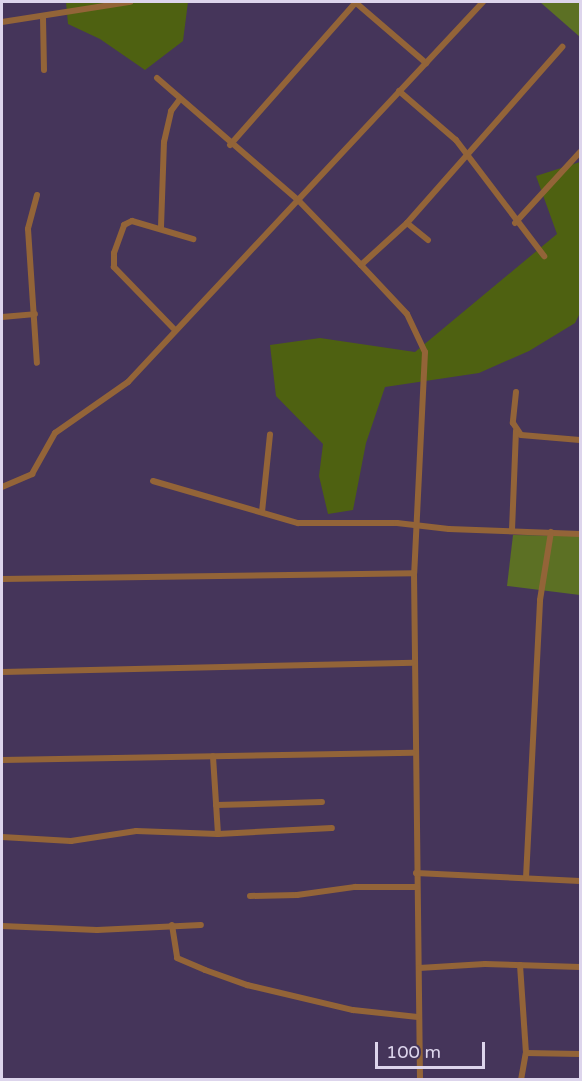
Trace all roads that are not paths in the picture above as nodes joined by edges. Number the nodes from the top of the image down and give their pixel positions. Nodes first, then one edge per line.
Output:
1 (75, 2) edge
2 (130, 2) edge
3 (355, 2) edge
4 (483, 2) edge
5 (76, 9) junction
6 (43, 18) junction
7 (2, 22) edge
8 (562, 47) dead end
9 (426, 63) junction
10 (44, 70) dead end
11 (157, 78) dead end
12 (399, 91) junction
13 (180, 99) junction
14 (230, 145) junction
15 (580, 152) edge
16 (469, 156) junction
17 (37, 195) dead end
18 (299, 201) junction
19 (407, 223) junction
20 (515, 223) junction
21 (161, 228) junction
22 (193, 239) dead end
23 (428, 240) dead end
24 (544, 256) dead end
25 (361, 265) junction
26 (35, 314) junction
27 (2, 317) edge
28 (175, 330) junction
29 (38, 363) dead end
30 (516, 392) dead end
31 (516, 431) junction
32 (270, 434) dead end
33 (580, 440) edge
34 (153, 482) dead end
35 (2, 487) edge
36 (262, 512) junction
37 (418, 525) junction
38 (512, 530) junction
39 (551, 532) junction
40 (580, 534) edge
41 (414, 573) junction
42 (2, 579) edge
43 (414, 663) junction
44 (2, 672) edge
45 (413, 753) junction
46 (213, 756) junction
47 (2, 760) edge
48 (322, 802) dead end
49 (216, 805) junction
50 (332, 828) dead end
51 (218, 834) junction
52 (2, 837) edge
53 (416, 873) junction
54 (526, 878) junction
55 (580, 880) edge
56 (417, 887) junction
57 (250, 896) dead end
58 (172, 924) junction
59 (201, 925) dead end
60 (2, 926) edge
61 (520, 965) junction
62 (580, 967) edge
63 (419, 968) junction
64 (418, 1017) junction
65 (526, 1053) junction
66 (580, 1054) edge
67 (420, 1080) edge
68 (521, 1080) edge

1 - 5 street
2 - 5 street
3 - 9 street
3 - 14 street
4 - 9 street
5 - 6 street
6 - 7 street
6 - 10 street
8 - 16 street
9 - 12 street
11 - 13 street
12 - 16 street
12 - 18 street
13 - 14 street
13 - 21 street
14 - 18 street
15 - 20 street
16 - 19 street
16 - 20 street
17 - 26 street
18 - 25 street
18 - 28 street
19 - 23 street
19 - 25 street
20 - 24 street
21 - 22 street
21 - 28 street
25 - 37 street
26 - 27 street
26 - 29 street
28 - 35 street
30 - 31 street
31 - 33 street
31 - 38 street
32 - 36 street
34 - 36 street
36 - 37 street
37 - 38 street
37 - 41 street
38 - 39 street
39 - 40 street
39 - 54 street
41 - 42 street
41 - 43 street
43 - 44 street
43 - 45 street
45 - 46 street
45 - 53 street
46 - 47 street
46 - 49 street
48 - 49 street
49 - 51 street
50 - 51 street
51 - 52 street
53 - 54 street
53 - 56 street
54 - 55 street
56 - 57 street
56 - 63 street
58 - 59 street
58 - 60 street
58 - 64 street
61 - 62 street
61 - 63 street
61 - 65 street
63 - 64 street
64 - 67 street
65 - 66 street
65 - 68 street

